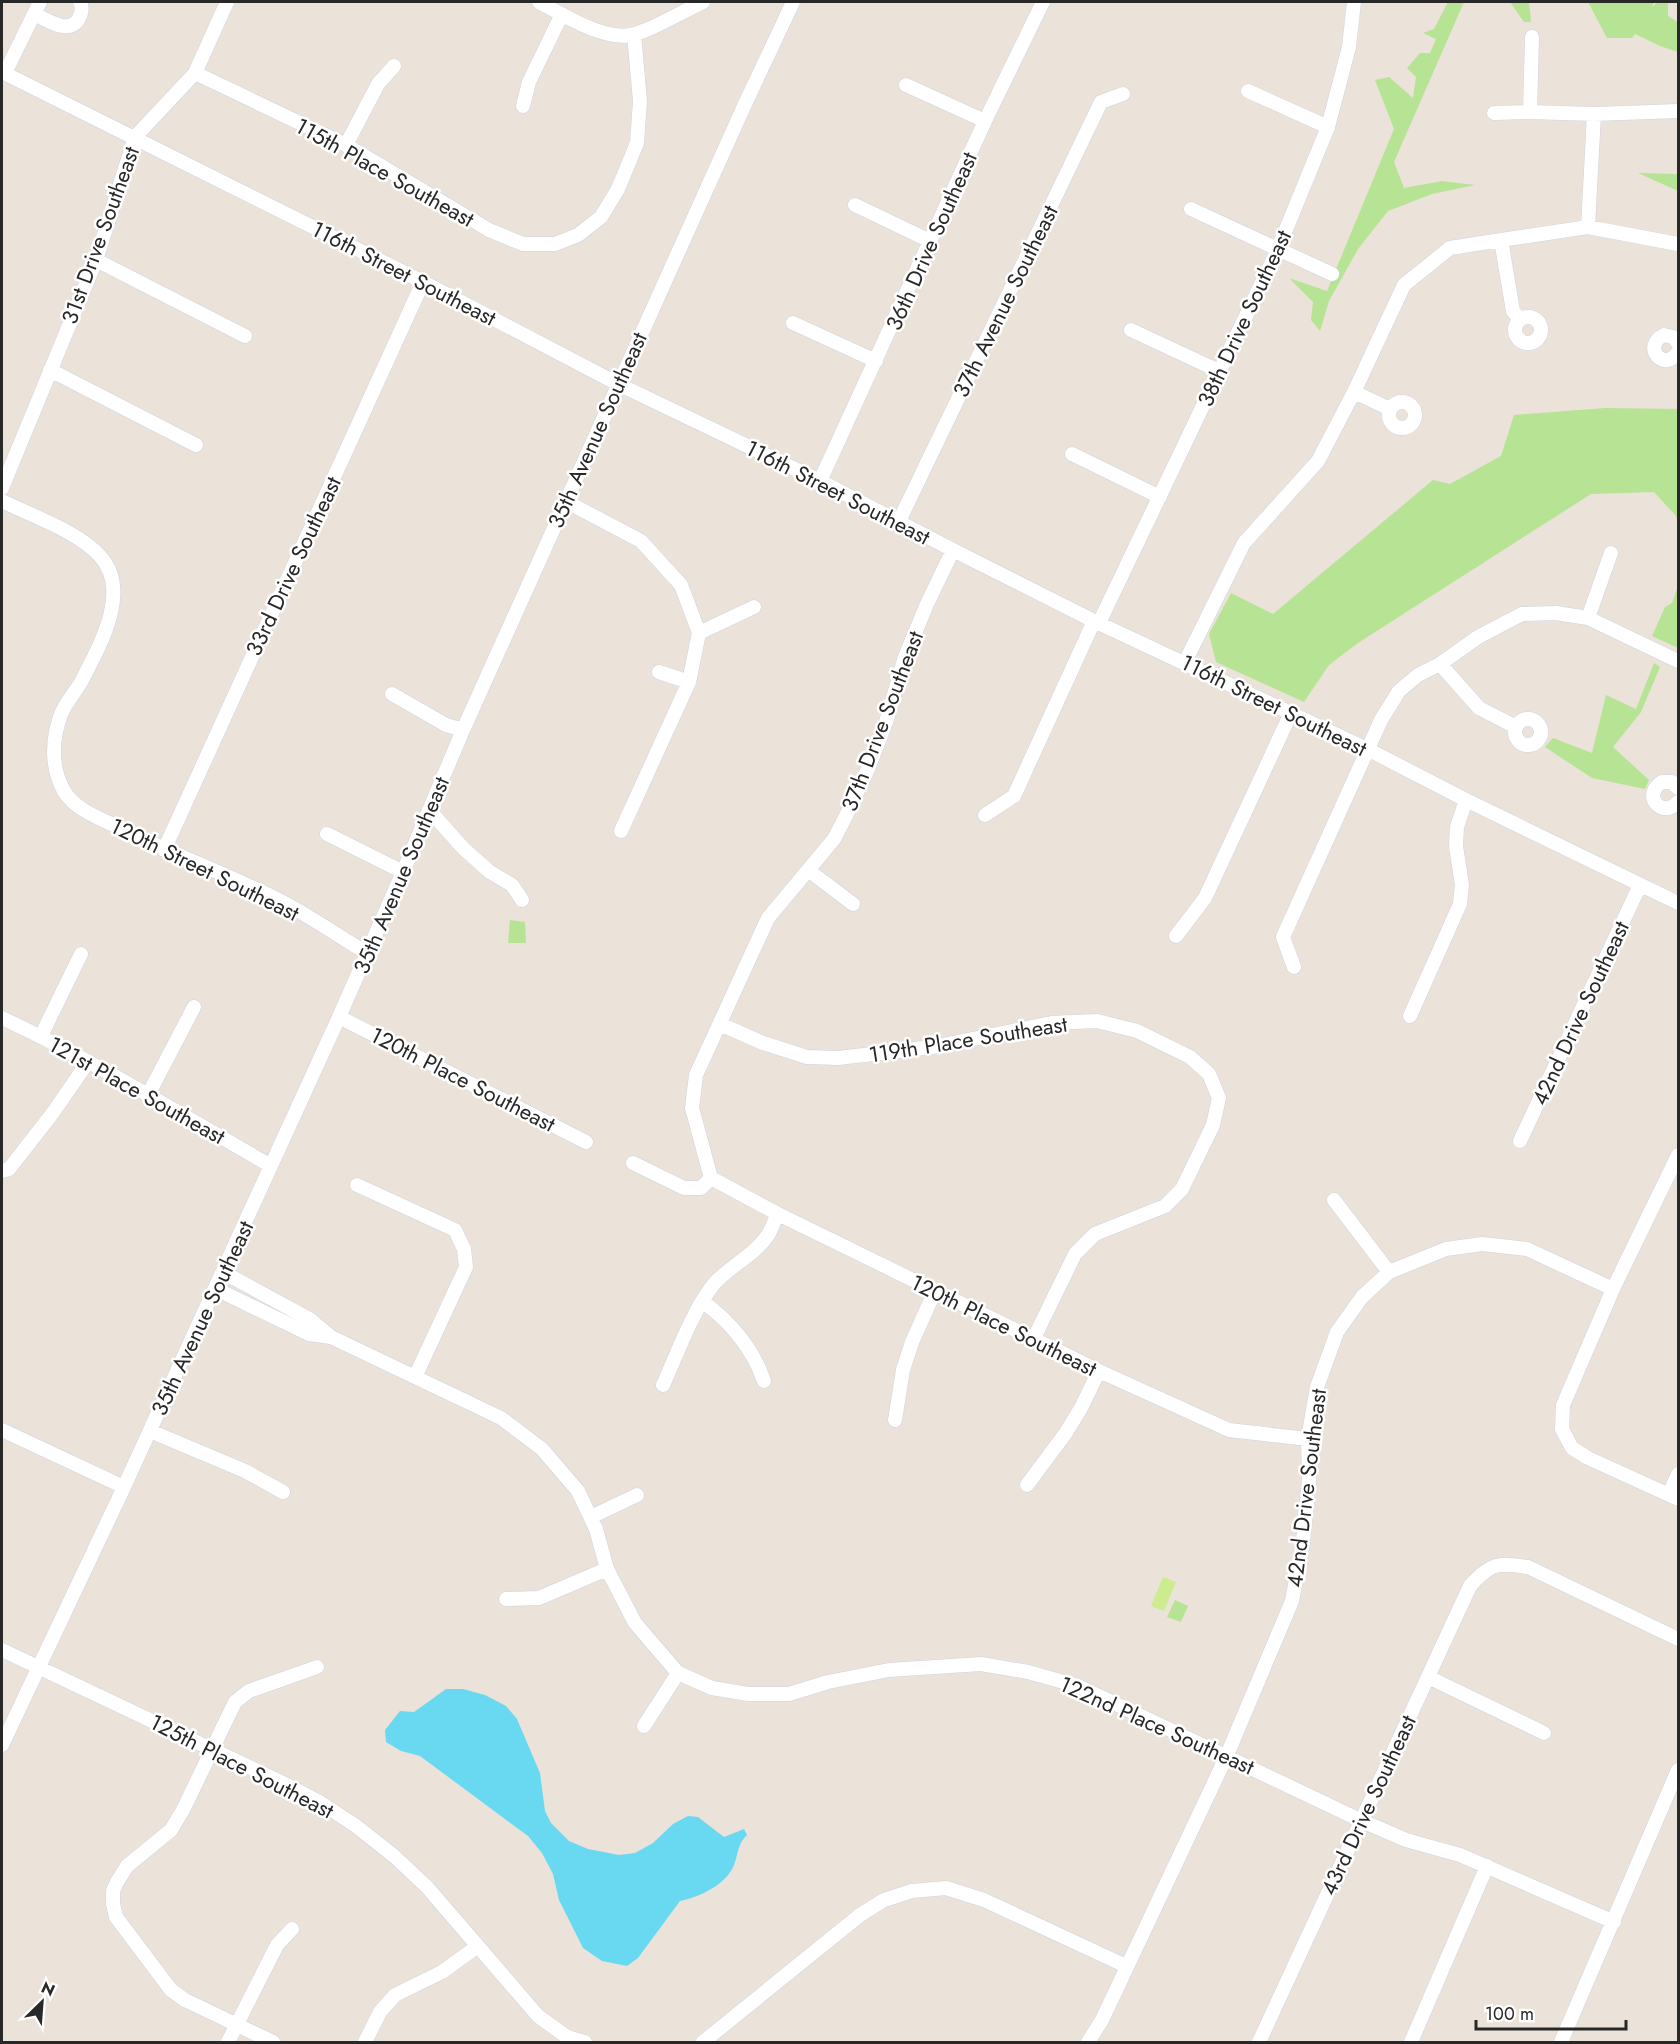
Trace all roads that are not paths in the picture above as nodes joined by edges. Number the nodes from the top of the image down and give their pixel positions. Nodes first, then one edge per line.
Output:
1 (80, 2) edge
2 (227, 2) edge
3 (539, 2) edge
4 (704, 2) edge
5 (793, 2) edge
6 (1042, 2) edge
7 (1354, 2) edge
8 (37, 8) edge
9 (562, 14) junction
10 (634, 34) junction
11 (1532, 37) dead end
12 (394, 66) dead end
13 (3, 72) edge
14 (195, 73) junction
15 (906, 85) dead end
16 (1248, 91) dead end
17 (1123, 94) dead end
18 (523, 106) dead end
19 (1678, 111) edge
20 (1530, 112) junction
21 (1494, 113) dead end
22 (1594, 114) junction
23 (986, 121) junction
24 (1328, 127) junction
25 (135, 137) junction
26 (346, 145) junction
27 (855, 205) dead end
28 (1191, 209) dead end
29 (1588, 227) junction
30 (1502, 240) junction
31 (930, 242) junction
32 (1678, 244) edge
33 (1278, 249) junction
34 (96, 260) junction
35 (1332, 274) dead end
36 (423, 282) junction
37 (1520, 320) dead end
38 (793, 323) dead end
39 (1131, 330) dead end
40 (1677, 335) edge
41 (244, 336) dead end
42 (1678, 352) edge
43 (876, 361) junction
44 (50, 370) junction
45 (1219, 371) junction
46 (618, 384) junction
47 (1354, 392) junction
48 (1390, 410) dead end
49 (196, 445) dead end
50 (1072, 454) dead end
51 (820, 481) junction
52 (2, 488) edge
53 (1160, 497) junction
54 (2, 501) edge
55 (566, 501) junction
56 (899, 521) junction
57 (953, 550) junction
58 (1611, 553) dead end
59 (754, 607) dead end
60 (1588, 618) junction
61 (1097, 622) junction
62 (699, 633) junction
63 (1678, 661) edge
64 (1185, 662) junction
65 (1440, 664) junction
66 (659, 672) dead end
67 (689, 682) junction
68 (392, 694) dead end
69 (1291, 713) junction
70 (1516, 727) dead end
71 (463, 730) junction
72 (1367, 749) junction
73 (1678, 788) edge
74 (1466, 800) junction
75 (1678, 802) edge
76 (429, 810) junction
77 (986, 815) dead end
78 (621, 831) dead end
79 (327, 834) dead end
80 (164, 850) junction
81 (808, 870) junction
82 (403, 872) junction
83 (1640, 885) junction
84 (522, 900) dead end
85 (1678, 903) edge
86 (853, 904) dead end
87 (1176, 936) dead end
88 (367, 953) junction
89 (81, 954) dead end
90 (1294, 967) dead end
91 (194, 1007) dead end
92 (1410, 1016) dead end
93 (339, 1017) junction
94 (2, 1018) edge
95 (720, 1024) junction
96 (41, 1036) junction
97 (88, 1062) junction
98 (148, 1095) junction
99 (1520, 1141) dead end
100 (586, 1142) dead end
101 (1678, 1155) edge
102 (633, 1163) dead end
103 (271, 1166) junction
104 (5, 1170) edge
105 (711, 1178) junction
106 (357, 1185) dead end
107 (1334, 1200) dead end
108 (778, 1214) junction
109 (223, 1272) junction
110 (1389, 1272) junction
111 (216, 1289) junction
112 (1613, 1289) junction
113 (935, 1291) junction
114 (703, 1302) junction
115 (331, 1337) junction
116 (1034, 1338) junction
117 (1099, 1371) junction
118 (415, 1377) junction
119 (764, 1381) dead end
120 (663, 1385) dead end
121 (895, 1420) dead end
122 (2, 1430) edge
123 (150, 1431) junction
124 (1308, 1438) junction
125 (1678, 1474) edge
126 (1027, 1485) dead end
127 (124, 1487) junction
128 (283, 1492) dead end
129 (637, 1495) dead end
130 (1674, 1496) edge
131 (591, 1518) junction
132 (607, 1569) junction
133 (506, 1599) dead end
134 (1678, 1639) edge
135 (2, 1650) edge
136 (38, 1667) junction
137 (317, 1667) dead end
138 (678, 1673) junction
139 (1428, 1677) junction
140 (644, 1726) dead end
141 (1544, 1733) dead end
142 (2, 1745) edge
143 (213, 1749) junction
144 (1227, 1755) junction
145 (1678, 1770) edge
146 (1360, 1820) junction
147 (1488, 1866) junction
148 (1614, 1922) junction
149 (292, 1929) dead end
150 (478, 1947) junction
151 (1126, 1966) junction
152 (236, 2025) junction
153 (228, 2043) edge
154 (273, 2043) edge
155 (365, 2043) edge
156 (585, 2043) edge
157 (703, 2043) edge
158 (1089, 2043) edge
159 (1259, 2043) edge
160 (1410, 2043) edge
161 (1561, 2043) edge

1 - 8 street
2 - 14 street, 31st Drive Southeast
3 - 9 street
4 - 10 street
5 - 46 street, 35th Avenue Southeast
6 - 23 street, 36th Drive Southeast
7 - 24 street, 38th Drive Southeast
8 - 13 street
9 - 10 street
9 - 18 street
10 - 26 street, 115th Place Southeast
11 - 20 street
12 - 26 street
13 - 25 street, 116th Street Southeast
14 - 25 street, 31st Drive Southeast
14 - 26 street, 115th Place Southeast
15 - 23 street
16 - 24 street
17 - 56 street, 37th Avenue Southeast
19 - 22 street
20 - 21 street
20 - 22 street
22 - 29 street
23 - 31 street, 36th Drive Southeast
24 - 33 street, 38th Drive Southeast
25 - 34 street, 31st Drive Southeast
25 - 36 street, 116th Street Southeast
27 - 31 street
28 - 33 street
29 - 30 street
29 - 32 street
30 - 37 street
30 - 47 street
31 - 43 street, 36th Drive Southeast
33 - 35 street
33 - 45 street, 38th Drive Southeast
34 - 41 street
34 - 44 street, 31st Drive Southeast
36 - 46 street, 116th Street Southeast
36 - 80 street, 33rd Drive Southeast
38 - 43 street
39 - 45 street
40 - 42 street
43 - 51 street, 36th Drive Southeast
44 - 49 street
44 - 52 street, 31st Drive Southeast
45 - 53 street, 38th Drive Southeast
46 - 51 street, 116th Street Southeast
46 - 55 street, 35th Avenue Southeast
47 - 48 street
47 - 64 street
50 - 53 street
51 - 56 street, 116th Street Southeast
53 - 61 street, 38th Drive Southeast
54 - 80 street, 120th Street Southeast
55 - 62 street
55 - 71 street, 35th Avenue Southeast
56 - 57 street, 116th Street Southeast
57 - 61 street, 116th Street Southeast
57 - 81 street, 37th Drive Southeast
58 - 60 street
59 - 62 street
60 - 63 street
60 - 65 street
61 - 64 street, 116th Street Southeast
61 - 77 street, 38th Drive Southeast
62 - 67 street
64 - 69 street, 116th Street Southeast
65 - 70 street
65 - 72 street
66 - 67 street
67 - 78 street
68 - 71 street
69 - 72 street, 116th Street Southeast
69 - 87 street
71 - 76 street, 35th Avenue Southeast
72 - 74 street, 116th Street Southeast
72 - 90 street
73 - 75 street
74 - 83 street, 116th Street Southeast
74 - 92 street
76 - 82 street, 35th Avenue Southeast
76 - 84 street
79 - 82 street
80 - 88 street, 120th Street Southeast
81 - 86 street
81 - 95 street, 37th Drive Southeast
82 - 88 street, 35th Avenue Southeast
83 - 85 street, 116th Street Southeast
83 - 99 street, 42nd Drive Southeast
88 - 93 street, 35th Avenue Southeast
89 - 96 street
91 - 98 street
93 - 100 street, 120th Place Southeast
93 - 103 street, 35th Avenue Southeast
94 - 96 street, 121st Place Southeast
95 - 105 street, 37th Drive Southeast
95 - 116 street, 119th Place Southeast
96 - 97 street, 121st Place Southeast
97 - 98 street, 121st Place Southeast
97 - 104 street
98 - 103 street, 121st Place Southeast
101 - 112 street
102 - 105 street
103 - 109 street, 35th Avenue Southeast
105 - 108 street, 120th Place Southeast
106 - 118 street
107 - 110 street
108 - 113 street, 120th Place Southeast
108 - 114 street
109 - 111 street, 35th Avenue Southeast
109 - 115 street, 122nd Place Southeast
110 - 112 street, 42nd Drive Southeast
110 - 124 street, 42nd Drive Southeast
111 - 115 street, 122nd Place Southeast
111 - 123 street, 35th Avenue Southeast
112 - 130 street
113 - 116 street, 120th Place Southeast
113 - 121 street
114 - 119 street
114 - 120 street
115 - 118 street, 122nd Place Southeast
116 - 117 street, 120th Place Southeast
117 - 124 street, 120th Place Southeast
117 - 126 street
118 - 131 street, 122nd Place Southeast
122 - 127 street
123 - 127 street, 35th Avenue Southeast
123 - 128 street
124 - 144 street, 42nd Drive Southeast
125 - 130 street
127 - 136 street, 35th Avenue Southeast
129 - 131 street
131 - 132 street, 122nd Place Southeast
132 - 133 street
132 - 138 street, 122nd Place Southeast
134 - 139 street, 43rd Drive Southeast
135 - 136 street, 125th Place Southeast
136 - 142 street, 35th Avenue Southeast
136 - 143 street, 125th Place Southeast
137 - 143 street
138 - 140 street
138 - 144 street, 122nd Place Southeast
139 - 141 street
139 - 146 street, 43rd Drive Southeast
143 - 150 street, 125th Place Southeast
143 - 152 street
144 - 146 street, 122nd Place Southeast
144 - 151 street, 42nd Drive Southeast
145 - 148 street
146 - 147 street, 122nd Place Southeast
146 - 159 street, 43rd Drive Southeast
147 - 148 street, 122nd Place Southeast
147 - 160 street
148 - 161 street
149 - 152 street
150 - 155 street
150 - 156 street, 125th Place Southeast
151 - 157 street
151 - 158 street, 42nd Drive Southeast
152 - 153 street
152 - 154 street

